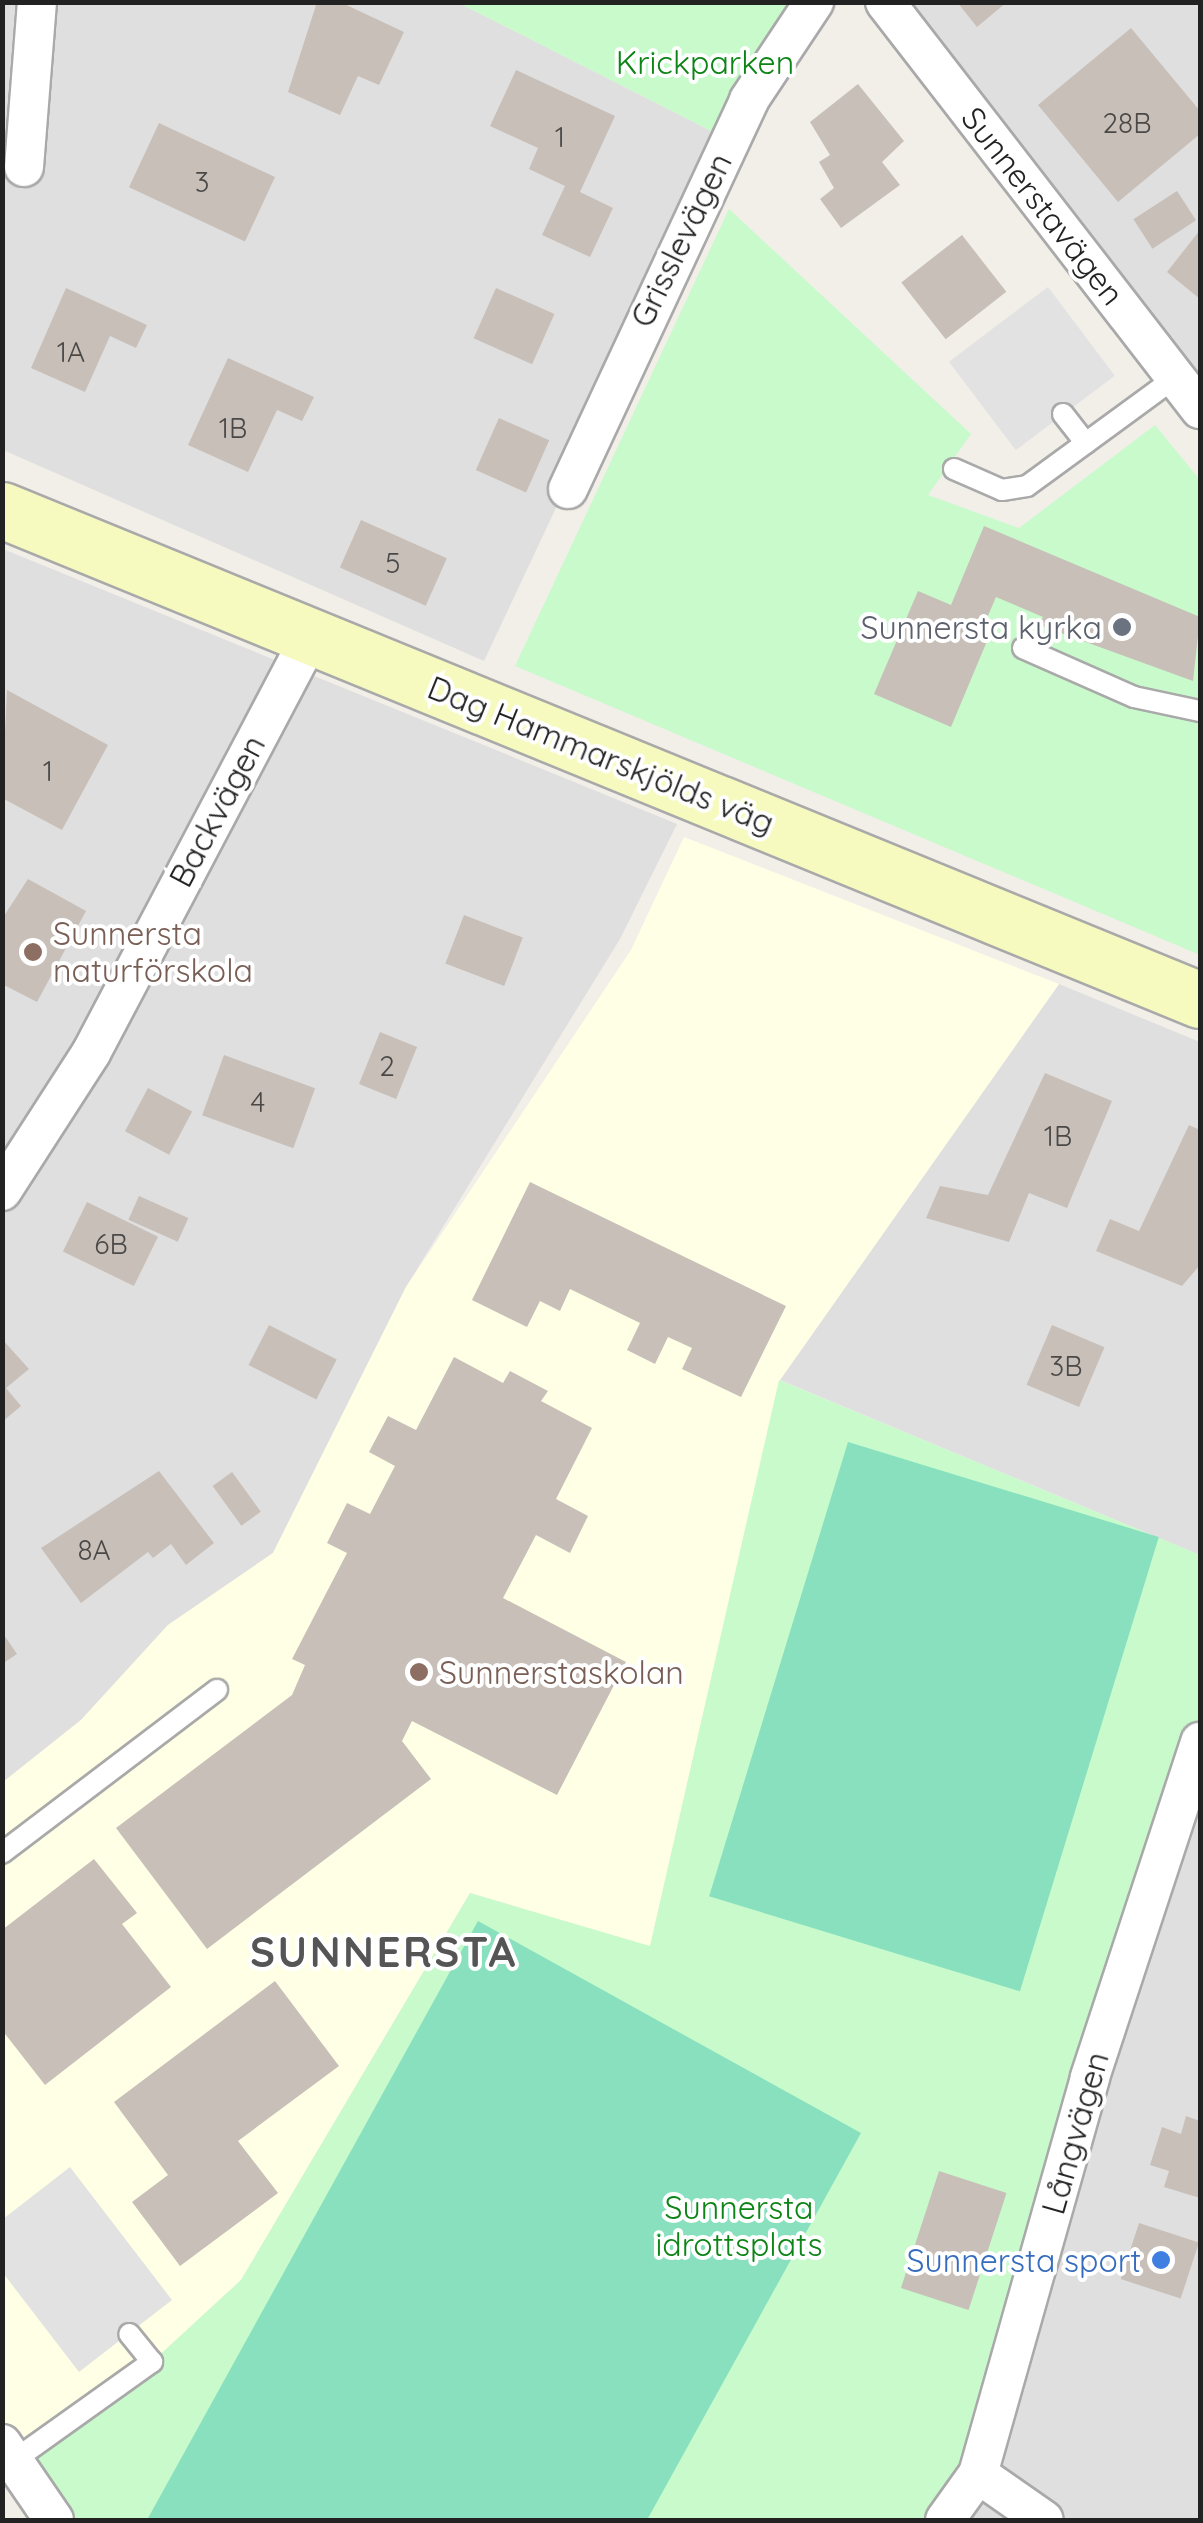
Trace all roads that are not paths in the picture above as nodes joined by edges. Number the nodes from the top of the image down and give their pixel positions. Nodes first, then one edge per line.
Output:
1 (37, 2) edge
2 (814, 2) edge
3 (885, 2) edge
4 (24, 167) dead end
5 (1176, 377) junction
6 (1200, 409) edge
7 (1063, 414) dead end
8 (1086, 442) junction
9 (954, 470) dead end
10 (568, 489) dead end
11 (2, 510) edge
12 (310, 638) junction
13 (1023, 648) dead end
14 (1200, 711) edge
15 (1200, 1000) edge
16 (2, 1190) edge
17 (217, 1690) dead end
18 (1200, 1742) edge
19 (2, 1852) edge
20 (129, 2334) dead end
21 (8, 2453) edge
22 (978, 2474) junction
23 (54, 2520) edge
24 (946, 2520) edge
25 (1044, 2520) edge

1 - 4 street
2 - 10 street, Grisslevägen
3 - 5 street, Sunnerstavägen
5 - 6 street, Sunnerstavägen
5 - 8 lane
7 - 8 lane
8 - 9 lane
11 - 12 main road, Dag Hammarskjölds väg
12 - 15 main road, Dag Hammarskjölds väg
12 - 16 street, Backvägen
13 - 14 lane
17 - 19 lane
18 - 22 street, Långvägen
20 - 21 lane
21 - 23 street
22 - 24 street, Långvägen
22 - 25 street

